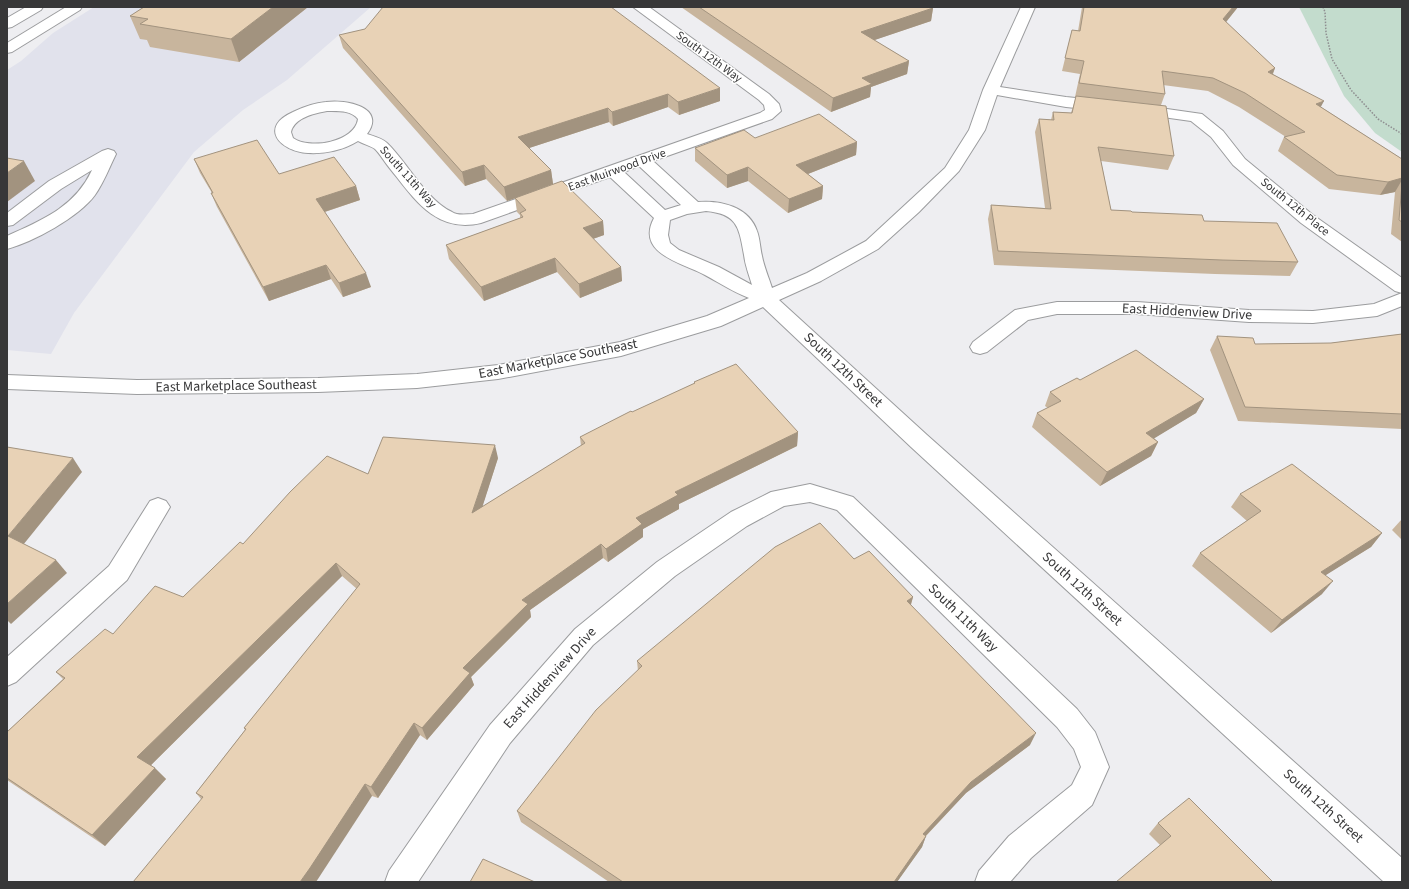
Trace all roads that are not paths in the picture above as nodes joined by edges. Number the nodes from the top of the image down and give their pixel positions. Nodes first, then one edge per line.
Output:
1 (36, 7) edge
2 (75, 7) edge
3 (640, 7) edge
4 (1028, 7) edge
5 (7, 24) edge
6 (7, 49) edge
7 (991, 90) junction
8 (773, 111) joint
9 (357, 135) junction
10 (643, 161) junction
11 (614, 171) junction
12 (693, 206) junction
13 (663, 217) junction
14 (459, 220) joint
15 (7, 221) edge
16 (7, 243) edge
17 (1402, 288) edge
18 (765, 298) junction
19 (1402, 299) edge
20 (980, 347) dead end
21 (7, 382) edge
22 (810, 493) joint
23 (158, 507) dead end
24 (7, 674) edge
25 (1402, 878) edge
26 (400, 882) edge
27 (990, 882) edge

1 - 5 street
2 - 6 street
3 - 8 street, South 12th Way
4 - 7 street, East Marketplace Southeast
7 - 17 street, South 12th Place
7 - 18 street, East Marketplace Southeast
8 - 10 street, East Muirwood Drive
9 - 9 street
9 - 14 street, South 11th Way
10 - 11 street, East Muirwood Drive
10 - 12 street
11 - 13 street
11 - 14 street, East Muirwood Drive
12 - 13 street
12 - 18 street
13 - 18 street, South 12th Street
15 - 16 street
18 - 21 street, East Marketplace Southeast
18 - 25 street, South 12th Street
19 - 20 street, East Hiddenview Drive
22 - 26 street, East Hiddenview Drive
22 - 27 street, South 11th Way
23 - 24 street

